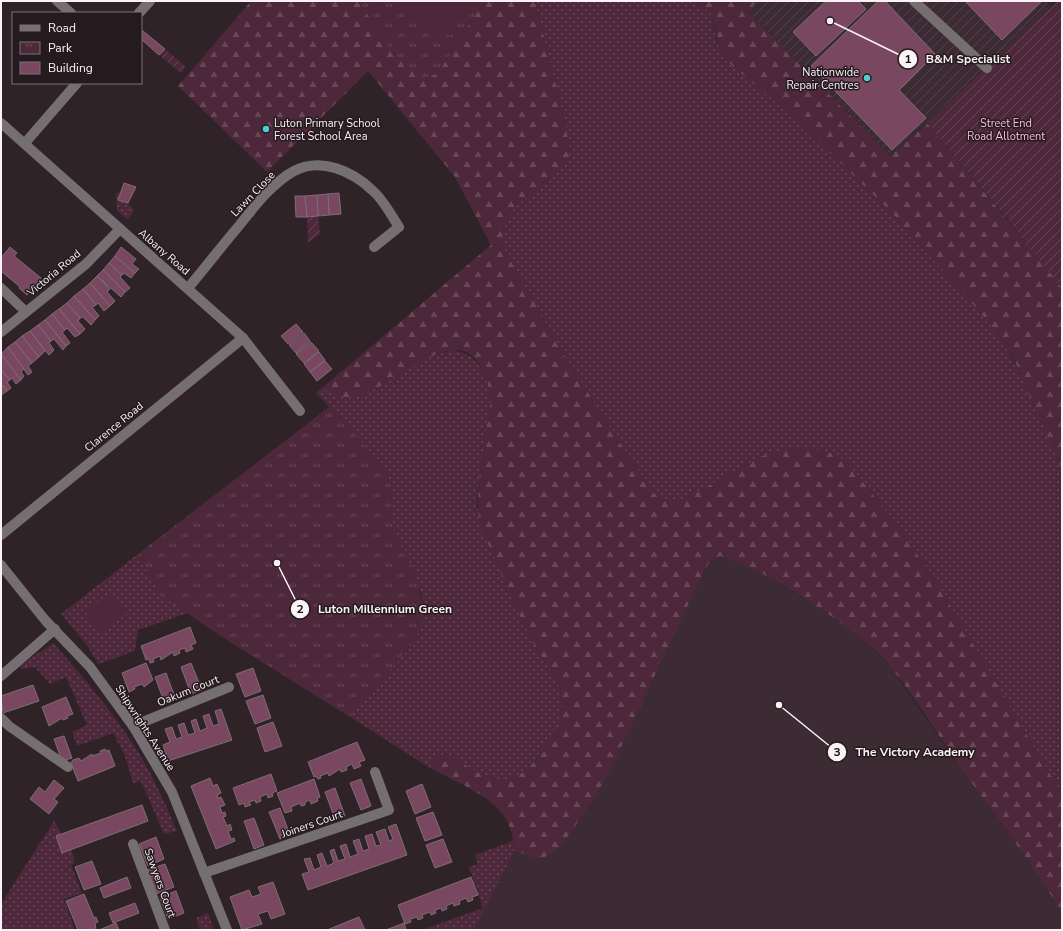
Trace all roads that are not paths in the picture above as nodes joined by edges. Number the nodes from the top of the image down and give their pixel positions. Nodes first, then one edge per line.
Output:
1 (57, 1) edge
2 (150, 1) edge
3 (914, 1) edge
4 (70, 12) edge
5 (140, 12) edge
6 (987, 68) dead end
7 (76, 84) edge
8 (1, 123) edge
9 (25, 143) junction
10 (120, 229) junction
11 (374, 247) dead end
12 (1, 288) edge
13 (188, 288) junction
14 (26, 312) junction
15 (1, 332) edge
16 (242, 338) junction
17 (300, 411) dead end
18 (1, 535) edge
19 (1, 565) edge
20 (55, 629) junction
21 (1, 676) edge
22 (230, 687) dead end
23 (1, 718) edge
24 (133, 726) junction
25 (68, 767) dead end
26 (375, 772) dead end
27 (133, 844) dead end
28 (204, 873) junction
29 (165, 930) edge
30 (227, 930) edge

1 - 4 street
2 - 5 street
3 - 6 street
7 - 9 street
8 - 9 street, Albany Road
9 - 10 street, Albany Road
10 - 13 street, Albany Road
10 - 14 street, Victoria Road
11 - 13 street, Lawn Close
12 - 14 street
13 - 16 street, Albany Road
14 - 15 street, Victoria Road
16 - 17 street, Albany Road
16 - 18 street, Clarence Road
19 - 20 street, Shipwrights Avenue
20 - 21 street
20 - 24 street, Shipwrights Avenue
22 - 24 street, Oakum Court
23 - 25 street
24 - 28 street, Shipwrights Avenue
26 - 28 street, Joiners Court
27 - 29 street, Sawyers Court
28 - 30 street, Shipwrights Avenue

